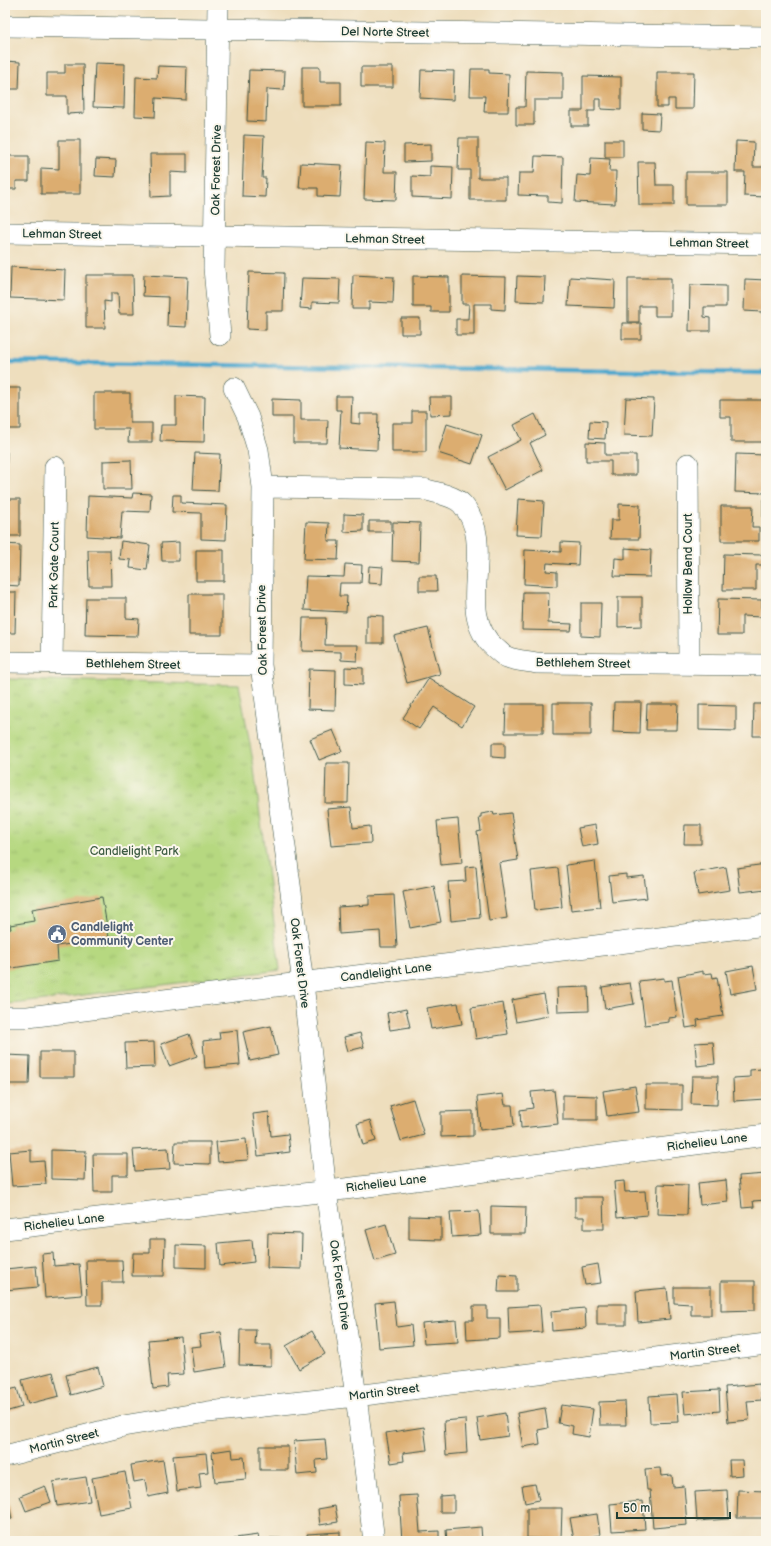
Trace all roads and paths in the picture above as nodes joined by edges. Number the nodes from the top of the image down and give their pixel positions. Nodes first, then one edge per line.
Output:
1 (218, 5) edge
2 (5, 26) edge
3 (218, 30) junction
4 (766, 37) edge
5 (5, 233) edge
6 (215, 237) junction
7 (766, 244) edge
8 (220, 335) dead end
9 (234, 388) dead end
10 (688, 464) dead end
11 (56, 467) dead end
12 (263, 487) junction
13 (5, 662) edge
14 (52, 663) junction
15 (689, 664) junction
16 (261, 665) junction
17 (766, 665) edge
18 (766, 925) edge
19 (303, 983) junction
20 (5, 1017) edge
21 (766, 1135) edge
22 (326, 1191) junction
23 (5, 1229) edge
24 (766, 1344) edge
25 (356, 1396) junction
26 (5, 1456) edge
27 (374, 1541) edge

1 - 3 street, Oak Forest Drive
2 - 3 street, Del Norte Street
3 - 4 street, Del Norte Street
3 - 6 street, Oak Forest Drive
5 - 6 street, Lehman Street
6 - 7 street, Lehman Street
6 - 8 street, Oak Forest Drive
9 - 12 street, Oak Forest Drive
10 - 15 street, Hollow Bend Court
11 - 14 street, Park Gate Court
12 - 15 street, Bethlehem Street
12 - 16 street, Oak Forest Drive
13 - 14 street, Bethlehem Street
14 - 16 street, Bethlehem Street
15 - 17 street, Bethlehem Street
16 - 19 street, Oak Forest Drive
18 - 19 street, Candlelight Lane
19 - 20 street, Candlelight Lane
19 - 22 street, Oak Forest Drive
21 - 22 street, Richelieu Lane
22 - 23 street, Richelieu Lane
22 - 25 street, Oak Forest Drive
24 - 25 street, Martin Street
25 - 26 street, Martin Street
25 - 27 street, Oak Forest Drive

